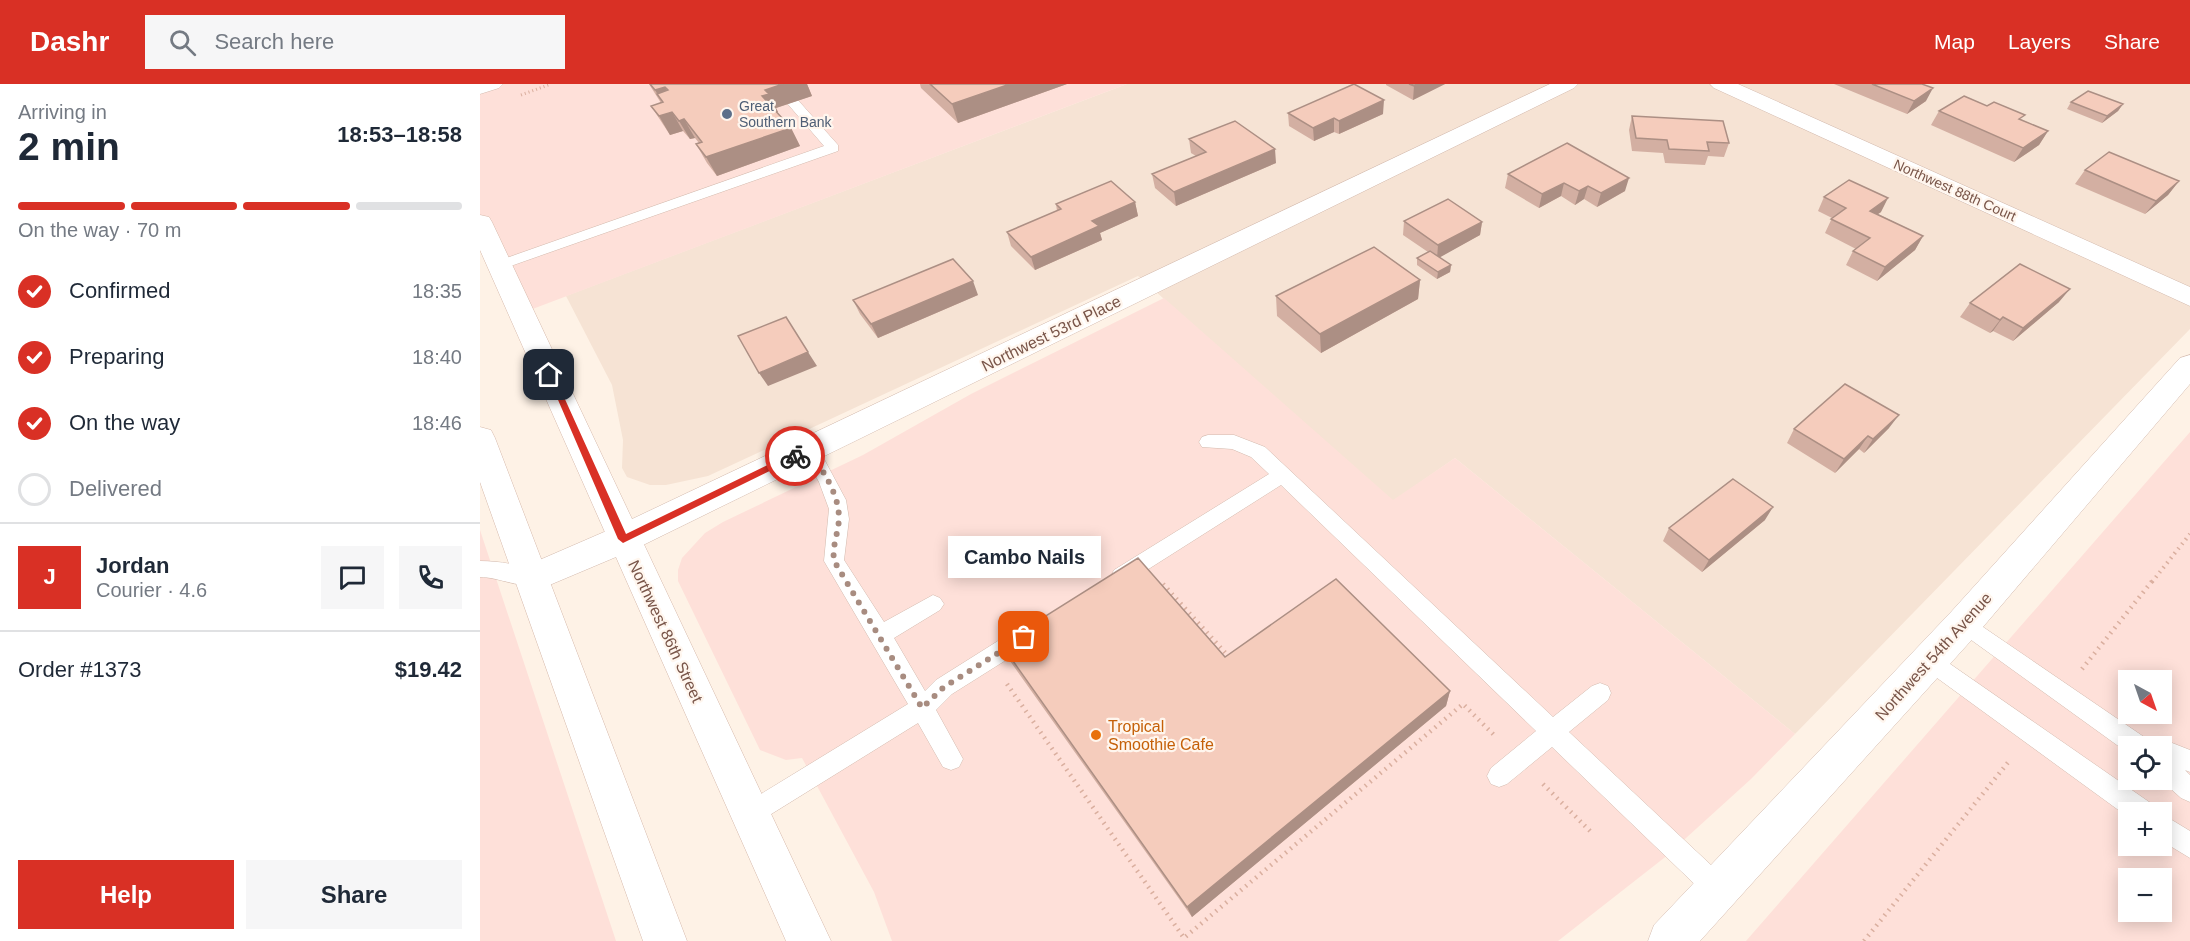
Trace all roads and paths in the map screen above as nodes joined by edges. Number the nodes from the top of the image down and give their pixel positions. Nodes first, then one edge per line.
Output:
1 (492, 84) edge
2 (1567, 84) edge
3 (1721, 84) edge
4 (480, 88) edge
5 (792, 102) dead end
6 (480, 222) edge
7 (500, 265) junction
8 (2190, 297) edge
9 (2190, 365) edge
10 (480, 438) edge
11 (1208, 442) dead end
12 (809, 449) junction
13 (1282, 475) junction
14 (2190, 534) edge
15 (623, 539) junction
16 (480, 569) edge
17 (533, 578) junction
18 (1159, 579) edge
19 (1103, 587) edge
20 (933, 604) dead end
21 (1964, 623) junction
22 (1044, 624) edge
23 (880, 635) junction
24 (1238, 652) edge
25 (1930, 660) junction
26 (2075, 678) dead end
27 (1003, 679) dead end
28 (1600, 693) dead end
29 (922, 708) junction
30 (1552, 732) junction
31 (1496, 736) dead end
32 (2124, 736) edge
33 (2016, 752) dead end
34 (2172, 754) edge
35 (951, 759) dead end
36 (2190, 761) edge
37 (2172, 775) edge
38 (1499, 776) dead end
39 (1543, 784) dead end
40 (2190, 790) edge
41 (2128, 802) edge
42 (752, 814) junction
43 (1590, 831) dead end
44 (2172, 833) edge
45 (2190, 846) edge
46 (1718, 889) junction
47 (665, 941) edge
48 (809, 941) edge
49 (1670, 941) edge
50 (1864, 941) edge

1 - 4 street
2 - 12 street, Northwest 53rd Place
3 - 8 street, Northwest 88th Court
5 - 7 lane
6 - 7 street, Northwest 86th Street
7 - 15 street, Northwest 86th Street
9 - 21 street, Northwest 54th Avenue
10 - 17 street
11 - 13 lane
12 - 15 street, Northwest 53rd Place
12 - 23 lane
13 - 19 lane
13 - 30 lane
14 - 26 path
15 - 17 street, Northwest 53rd Place
15 - 42 street, Northwest 86th Street
16 - 17 lane
17 - 47 street
18 - 24 path
20 - 23 lane
21 - 25 street, Northwest 54th Avenue
21 - 32 lane
22 - 29 lane
23 - 29 lane
25 - 41 lane
25 - 46 street, Northwest 54th Avenue
27 - 31 path
28 - 30 lane
29 - 35 lane
29 - 42 lane
30 - 38 lane
30 - 46 lane
33 - 50 path
34 - 36 lane
37 - 40 lane
39 - 43 path
42 - 48 street, Northwest 86th Street
44 - 45 lane
46 - 49 street, Northwest 54th Avenue

